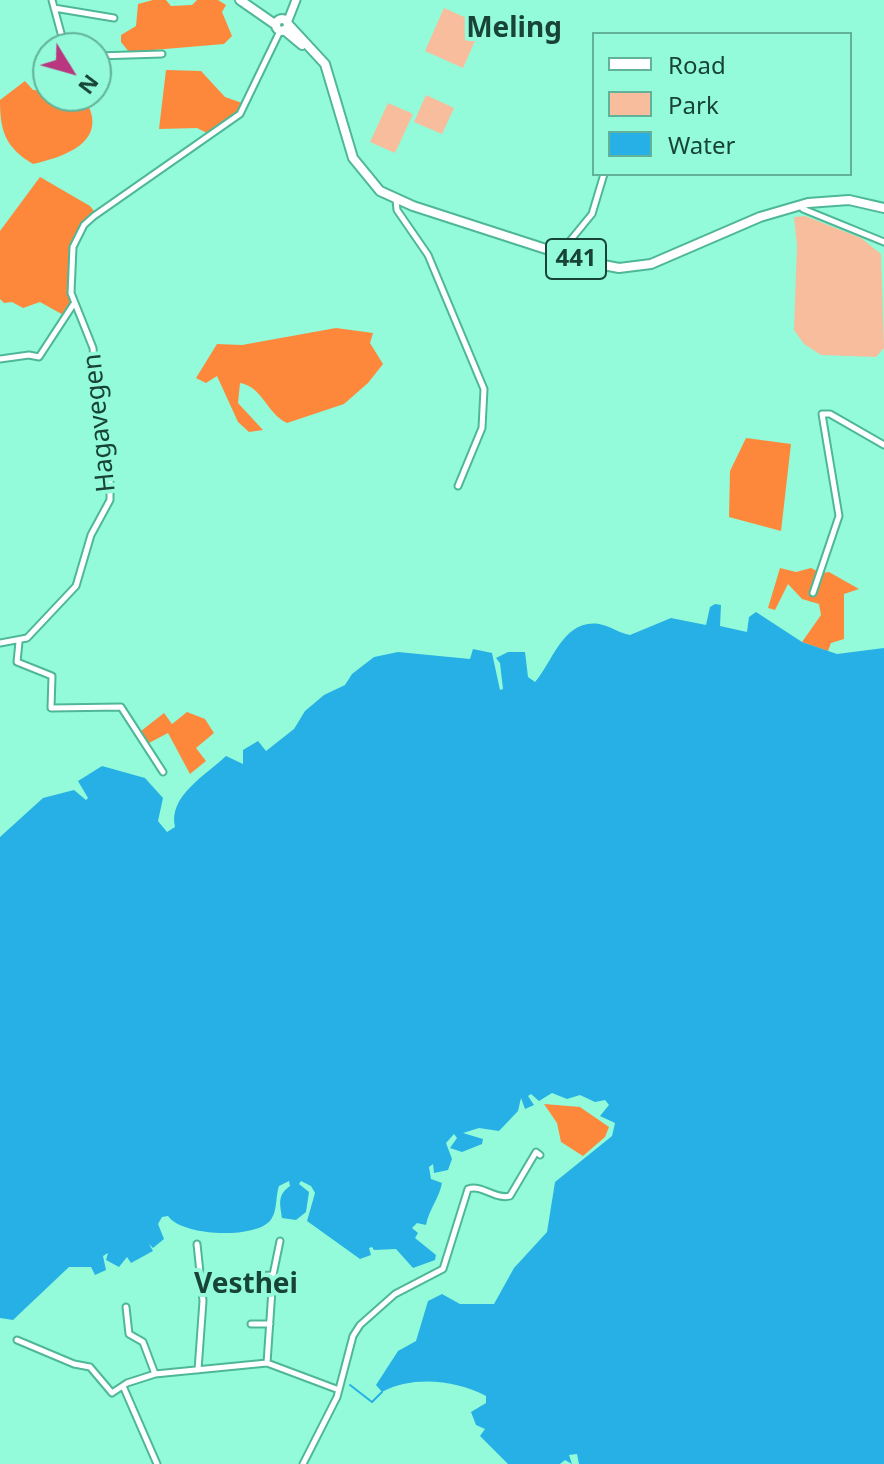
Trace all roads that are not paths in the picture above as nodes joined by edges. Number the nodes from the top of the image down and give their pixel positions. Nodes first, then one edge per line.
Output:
1 (52, 0) edge
2 (240, 0) edge
3 (248, 0) edge
4 (296, 0) edge
5 (54, 8) junction
6 (114, 18) dead end
7 (282, 24) junction
8 (61, 32) edge
9 (162, 54) dead end
10 (112, 56) edge
11 (603, 176) edge
12 (396, 200) junction
13 (881, 208) edge
14 (803, 209) dead end
15 (884, 242) edge
16 (560, 253) junction
17 (74, 304) junction
18 (0, 359) edge
19 (884, 445) edge
20 (458, 486) dead end
21 (813, 593) dead end
22 (19, 642) junction
23 (0, 643) edge
24 (163, 772) dead end
25 (540, 1155) dead end
26 (280, 1241) dead end
27 (197, 1244) dead end
28 (273, 1275) junction
29 (254, 1276) dead end
30 (126, 1307) dead end
31 (251, 1324) dead end
32 (270, 1324) junction
33 (17, 1340) dead end
34 (267, 1363) junction
35 (198, 1370) junction
36 (155, 1374) junction
37 (125, 1384) junction
38 (339, 1390) junction
39 (157, 1464) edge
40 (303, 1464) edge

1 - 5 street
2 - 7 main road, 441
3 - 7 main road, 441
4 - 7 main road
5 - 6 street
5 - 8 street
7 - 12 main road, 441
7 - 17 street, Hagavegen
9 - 10 street
11 - 16 street
12 - 16 main road, 441
12 - 20 street
13 - 16 main road, 441
14 - 15 street
17 - 18 street
17 - 22 street, Hagavegen
19 - 21 street
22 - 23 street
22 - 24 street
25 - 38 street
26 - 28 street
27 - 35 street
28 - 29 street
28 - 32 street
30 - 36 street
31 - 32 street
32 - 34 street
33 - 37 street
34 - 35 street
34 - 38 street
35 - 36 street
36 - 37 street
37 - 39 street
38 - 40 street

